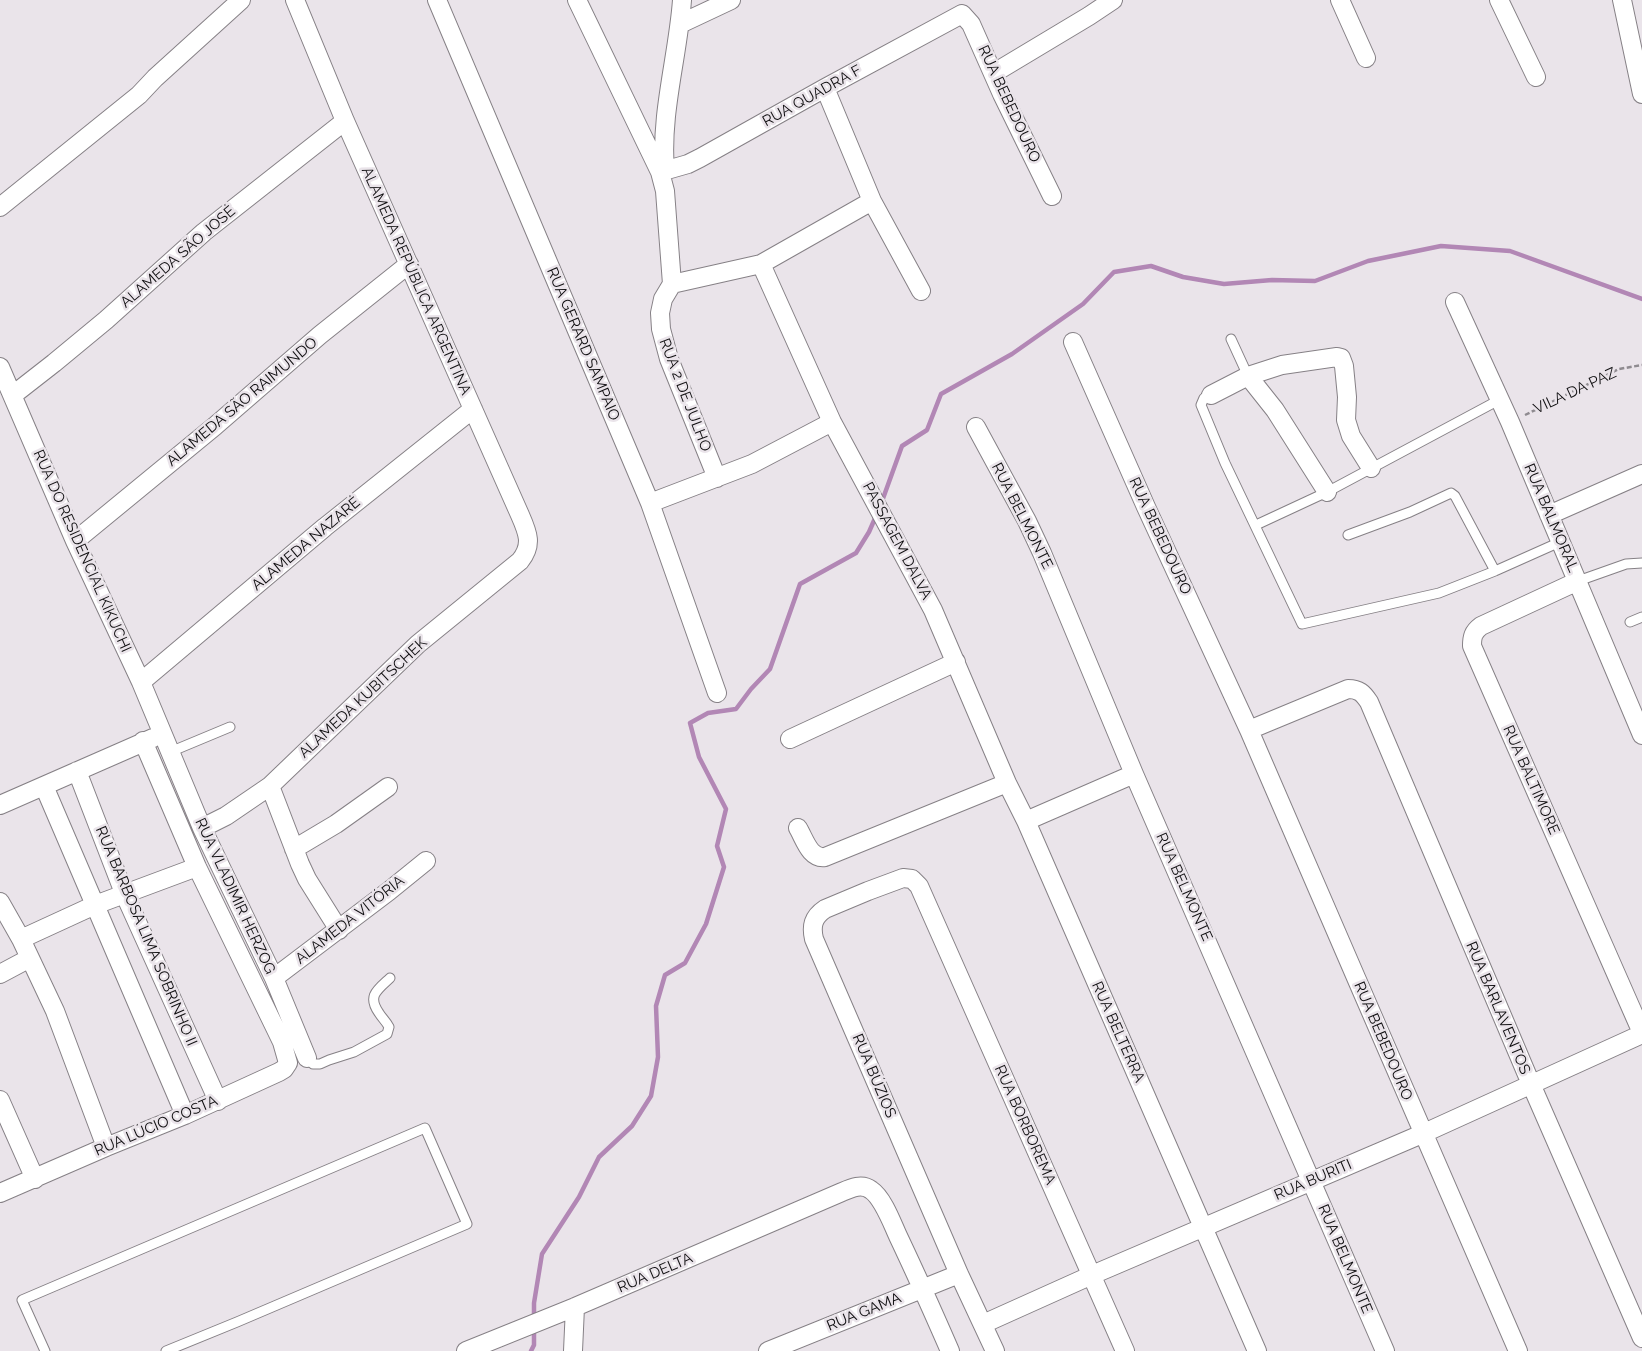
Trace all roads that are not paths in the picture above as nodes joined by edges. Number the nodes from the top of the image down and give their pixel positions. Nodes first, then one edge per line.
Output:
1 (241, 0) edge
2 (294, 0) edge
3 (438, 0) edge
4 (577, 0) edge
5 (682, 0) edge
6 (731, 0) edge
7 (1113, 0) edge
8 (1340, 0) edge
9 (1499, 0) edge
10 (1622, 0) edge
11 (962, 14) joint
12 (680, 24) junction
13 (1366, 58) dead end
14 (994, 73) junction
15 (1536, 77) dead end
16 (825, 88) junction
17 (1642, 94) edge
18 (345, 121) junction
19 (663, 171) junction
20 (1052, 196) dead end
21 (872, 201) junction
22 (0, 207) edge
23 (409, 264) junction
24 (761, 264) junction
25 (672, 284) junction
26 (921, 291) dead end
27 (1455, 302) dead end
28 (1232, 339) dead end
29 (1073, 342) dead end
30 (0, 367) edge
31 (1248, 376) junction
32 (12, 395) junction
33 (1210, 395) joint
34 (1499, 400) junction
35 (473, 409) junction
36 (832, 422) junction
37 (976, 427) dead end
38 (1371, 468) junction
39 (1642, 474) edge
40 (717, 478) junction
41 (1327, 492) junction
42 (650, 502) junction
43 (1549, 514) junction
44 (1256, 525) junction
45 (1348, 536) dead end
46 (76, 540) junction
47 (1560, 542) junction
48 (520, 561) joint
49 (1642, 563) edge
50 (1494, 571) junction
51 (1578, 582) junction
52 (1642, 617) edge
53 (1630, 622) dead end
54 (956, 662) junction
55 (141, 682) junction
56 (717, 693) dead end
57 (230, 727) dead end
58 (1249, 730) junction
59 (163, 734) junction
60 (1642, 735) edge
61 (790, 738) dead end
62 (143, 741) junction
63 (170, 752) junction
64 (77, 771) junction
65 (1134, 774) junction
66 (1007, 782) junction
67 (44, 786) junction
68 (270, 786) junction
69 (388, 787) dead end
70 (0, 804) edge
71 (1026, 821) junction
72 (202, 828) junction
73 (798, 828) dead end
74 (294, 849) junction
75 (426, 860) dead end
76 (197, 867) junction
77 (124, 893) junction
78 (924, 899) joint
79 (0, 902) edge
80 (94, 905) junction
81 (340, 930) junction
82 (21, 939) junction
83 (30, 958) junction
84 (0, 974) edge
85 (274, 978) junction
86 (390, 978) dead end
87 (1642, 1034) edge
88 (307, 1058) joint
89 (1531, 1084) junction
90 (0, 1100) edge
91 (218, 1101) junction
92 (185, 1115) junction
93 (1422, 1134) junction
94 (106, 1146) junction
95 (35, 1179) junction
96 (1312, 1181) junction
97 (0, 1193) edge
98 (1203, 1228) junction
99 (959, 1274) junction
100 (1092, 1275) junction
101 (923, 1288) junction
102 (575, 1307) junction
103 (983, 1324) junction
104 (1642, 1338) edge
105 (45, 1351) edge
106 (166, 1351) edge
107 (466, 1351) edge
108 (573, 1351) edge
109 (768, 1351) edge
110 (950, 1351) edge
111 (995, 1351) edge
112 (1125, 1351) edge
113 (1257, 1351) edge
114 (1385, 1351) edge
115 (1518, 1351) edge

1 - 22 street
2 - 18 street, ALAMEDA REPÚBLICA ARGENTINA
3 - 42 street, RUA GERARD SAMPAIO
4 - 19 street
5 - 12 street
6 - 12 street
7 - 14 street
8 - 13 street
9 - 15 street
10 - 17 street
11 - 14 street, RUA BEBEDOURO
11 - 16 street, RUA QUADRA F
12 - 19 street
14 - 20 street, RUA BEBEDOURO
16 - 19 street, RUA QUADRA F
16 - 21 street
18 - 23 street, ALAMEDA REPÚBLICA ARGENTINA
18 - 32 street, ALAMEDA SÃO JOSÉ
19 - 25 street
21 - 24 street
21 - 26 street
23 - 35 street, ALAMEDA REPÚBLICA ARGENTINA
23 - 46 street, ALAMEDA SÃO RAIMUNDO
24 - 25 street
24 - 36 street, PASSAGEM DALVA
25 - 40 street, RUA 2 DE JULHO
27 - 34 street, RUA BALMORAL
28 - 31 lane
29 - 58 street, RUA BEBEDOURO
30 - 32 street, RUA DO RESIDENCIAL KIKUCHI
31 - 33 street
31 - 38 street
31 - 41 street
32 - 46 street, RUA DO RESIDENCIAL KIKUCHI
33 - 44 lane
34 - 38 lane
34 - 43 street, RUA BALMORAL
35 - 48 street, ALAMEDA REPÚBLICA ARGENTINA
35 - 55 street, ALAMEDA NAZARÉ
36 - 40 street
36 - 54 street, PASSAGEM DALVA
37 - 65 street, RUA BELMONTE
38 - 41 lane
39 - 43 street
40 - 42 street
41 - 44 lane
42 - 56 street, RUA GERARD SAMPAIO
43 - 47 street, RUA BALMORAL
44 - 50 lane
45 - 50 lane
46 - 55 street, RUA DO RESIDENCIAL KIKUCHI
47 - 50 lane
47 - 51 street, RUA BALMORAL
48 - 68 street, ALAMEDA KUBITSCHEK
49 - 51 lane
51 - 60 street, RUA BALMORAL
51 - 87 street, RUA BALTIMORE
52 - 53 lane
54 - 61 street
54 - 66 street, PASSAGEM DALVA
55 - 59 street, RUA DO RESIDENCIAL KIKUCHI
57 - 63 lane
58 - 89 street, RUA BARLAVENTOS
58 - 93 street, RUA BEBEDOURO
59 - 62 street
59 - 63 street, RUA VLADIMIR HERZOG
62 - 64 street
62 - 76 street, RUA LÚCIO COSTA
63 - 72 street, RUA VLADIMIR HERZOG
64 - 67 street
64 - 77 street, RUA BARBOSA LIMA SOBRINHO II
65 - 71 street
65 - 96 street, RUA BELMONTE
66 - 71 street, PASSAGEM DALVA
66 - 73 street
67 - 70 street
67 - 80 street
68 - 72 street, ALAMEDA KUBITSCHEK
68 - 74 street
69 - 74 street
71 - 98 street, RUA BELTERRA
72 - 85 street, RUA VLADIMIR HERZOG
74 - 81 street
75 - 81 street, ALAMEDA VITÓRIA
76 - 77 street
76 - 91 street, RUA LÚCIO COSTA
77 - 80 street
77 - 91 street, RUA BARBOSA LIMA SOBRINHO II
78 - 99 street, RUA BÚZIOS
78 - 100 street, RUA BORBOREMA
79 - 82 street
80 - 82 street
80 - 92 street
81 - 85 street, ALAMEDA VITÓRIA
82 - 83 street
83 - 84 street
83 - 94 street
85 - 88 street, RUA VLADIMIR HERZOG
86 - 88 lane
87 - 89 street, RUA BURITI
89 - 93 street, RUA BURITI
89 - 104 street, RUA BARLAVENTOS
90 - 95 street
91 - 92 street, RUA LÚCIO COSTA
92 - 94 street, RUA LÚCIO COSTA
93 - 96 street, RUA BURITI
93 - 115 street, RUA BEBEDOURO
94 - 95 street, RUA LÚCIO COSTA
95 - 97 street, RUA LÚCIO COSTA
96 - 98 street, RUA BURITI
96 - 114 street, RUA BELMONTE
98 - 100 street, RUA BURITI
98 - 113 street, RUA BELTERRA
99 - 101 street, RUA GAMA
99 - 103 street, RUA BÚZIOS
100 - 103 street, RUA BURITI
100 - 112 street, RUA BORBOREMA
101 - 102 street, RUA DELTA
101 - 109 street, RUA GAMA
101 - 110 street, RUA DELTA
102 - 107 street, RUA DELTA
102 - 108 street
103 - 111 street, RUA BÚZIOS
105 - 106 lane

